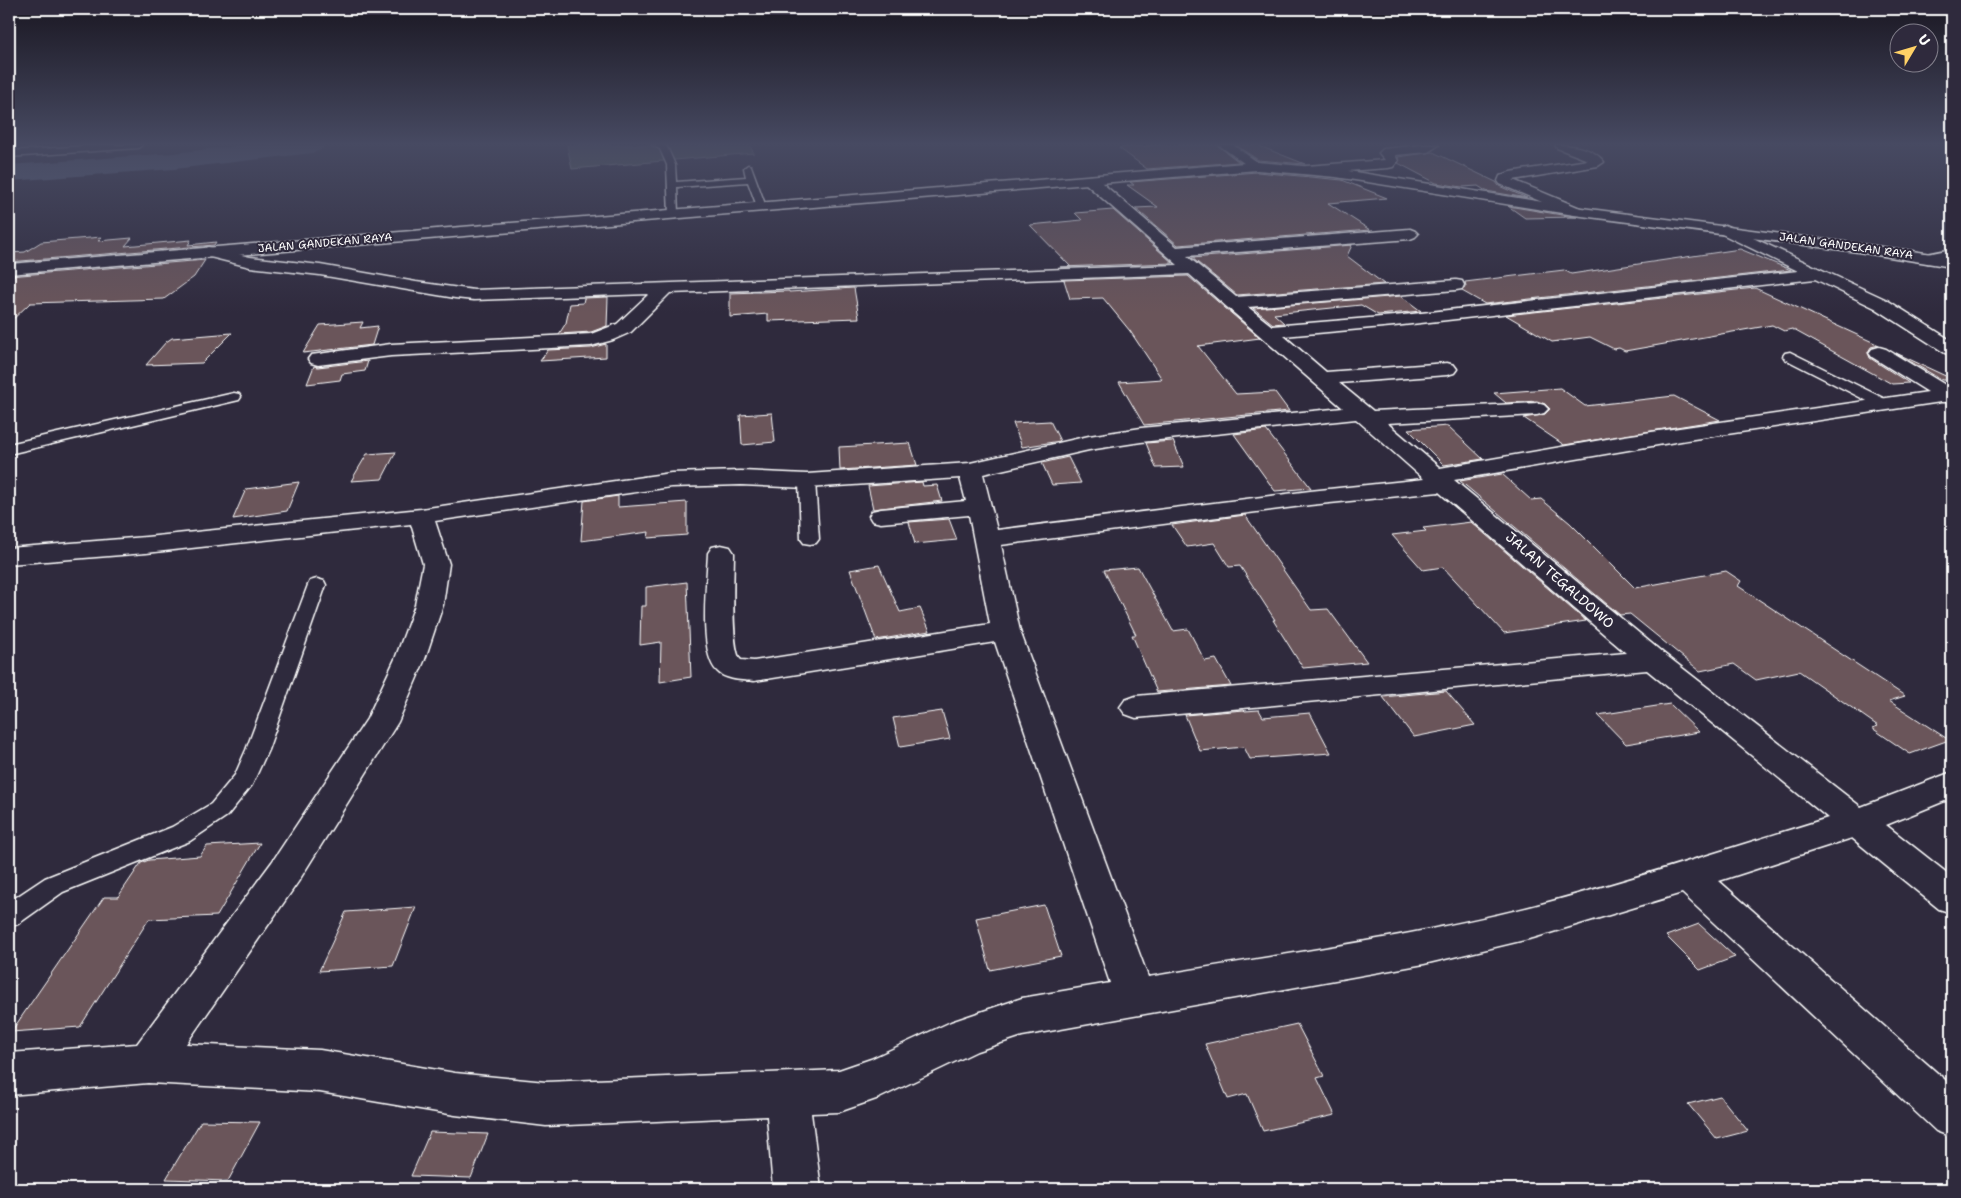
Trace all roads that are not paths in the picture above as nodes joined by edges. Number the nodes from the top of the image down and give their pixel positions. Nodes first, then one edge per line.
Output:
1 (673, 201) edge
2 (759, 201) edge
3 (835, 201) edge
4 (1115, 201) edge
5 (1504, 201) edge
6 (1550, 201) edge
7 (761, 207) junction
8 (1575, 212) junction
9 (673, 214) junction
10 (1725, 230) junction
11 (1410, 234) dead end
12 (208, 252) junction
13 (1175, 252) junction
14 (1952, 254) edge
15 (1928, 258) junction
16 (1952, 262) edge
17 (9, 269) edge
18 (1195, 269) junction
19 (1817, 274) junction
20 (1456, 285) dead end
21 (665, 288) junction
22 (1232, 303) junction
23 (1268, 332) junction
24 (1952, 349) edge
25 (1879, 353) dead end
26 (1790, 356) dead end
27 (318, 359) dead end
28 (1447, 369) dead end
29 (1320, 378) junction
30 (1951, 396) edge
31 (234, 397) dead end
32 (1884, 404) junction
33 (1537, 409) dead end
34 (1365, 415) junction
35 (9, 449) edge
36 (970, 470) junction
37 (1439, 480) junction
38 (807, 481) junction
39 (980, 507) junction
40 (420, 516) junction
41 (881, 516) dead end
42 (810, 539) dead end
43 (988, 539) junction
44 (721, 554) dead end
45 (9, 556) edge
46 (317, 585) dead end
47 (1006, 631) junction
48 (1653, 660) junction
49 (1136, 707) dead end
50 (1952, 784) edge
51 (1856, 823) junction
52 (1688, 876) junction
53 (1952, 898) edge
54 (9, 916) edge
55 (1135, 998) junction
56 (148, 1063) junction
57 (9, 1074) edge
58 (787, 1094) junction
59 (1952, 1115) edge
60 (797, 1189) edge

1 - 9 lane
2 - 7 lane
3 - 7 street, JALAN GANDEKAN RAYA
4 - 13 street, JALAN TEGALDOWO
5 - 8 street, JALAN GANDEKAN RAYA
6 - 8 street
7 - 9 street, JALAN GANDEKAN RAYA
8 - 10 street, JALAN GANDEKAN RAYA
9 - 12 street, JALAN GANDEKAN RAYA
10 - 15 street, JALAN GANDEKAN RAYA
10 - 19 street
11 - 13 street
12 - 17 street, JALAN GANDEKAN RAYA
12 - 21 street
13 - 18 street, JALAN TEGALDOWO
14 - 15 street
15 - 16 street, JALAN GANDEKAN RAYA
18 - 21 street
18 - 22 street, JALAN TEGALDOWO
19 - 23 street
19 - 24 street
20 - 22 street
21 - 27 street
22 - 23 street, JALAN TEGALDOWO
23 - 29 street, JALAN TEGALDOWO
25 - 30 street
26 - 32 lane
28 - 29 street
29 - 34 street, JALAN TEGALDOWO
30 - 32 street
31 - 35 lane
32 - 37 street
33 - 34 street
34 - 36 street
34 - 37 street, JALAN TEGALDOWO
36 - 38 street
36 - 39 street
37 - 43 street
37 - 48 street, JALAN TEGALDOWO
38 - 40 street
38 - 42 lane
39 - 41 street
39 - 43 street
40 - 45 street
40 - 56 street
43 - 47 street
44 - 47 street
46 - 54 lane
47 - 55 street
48 - 49 street
48 - 51 street, JALAN TEGALDOWO
50 - 51 street
51 - 52 street
51 - 53 street, JALAN TEGALDOWO
52 - 55 street
52 - 59 street
55 - 58 street
56 - 57 street
56 - 58 street
58 - 60 street

